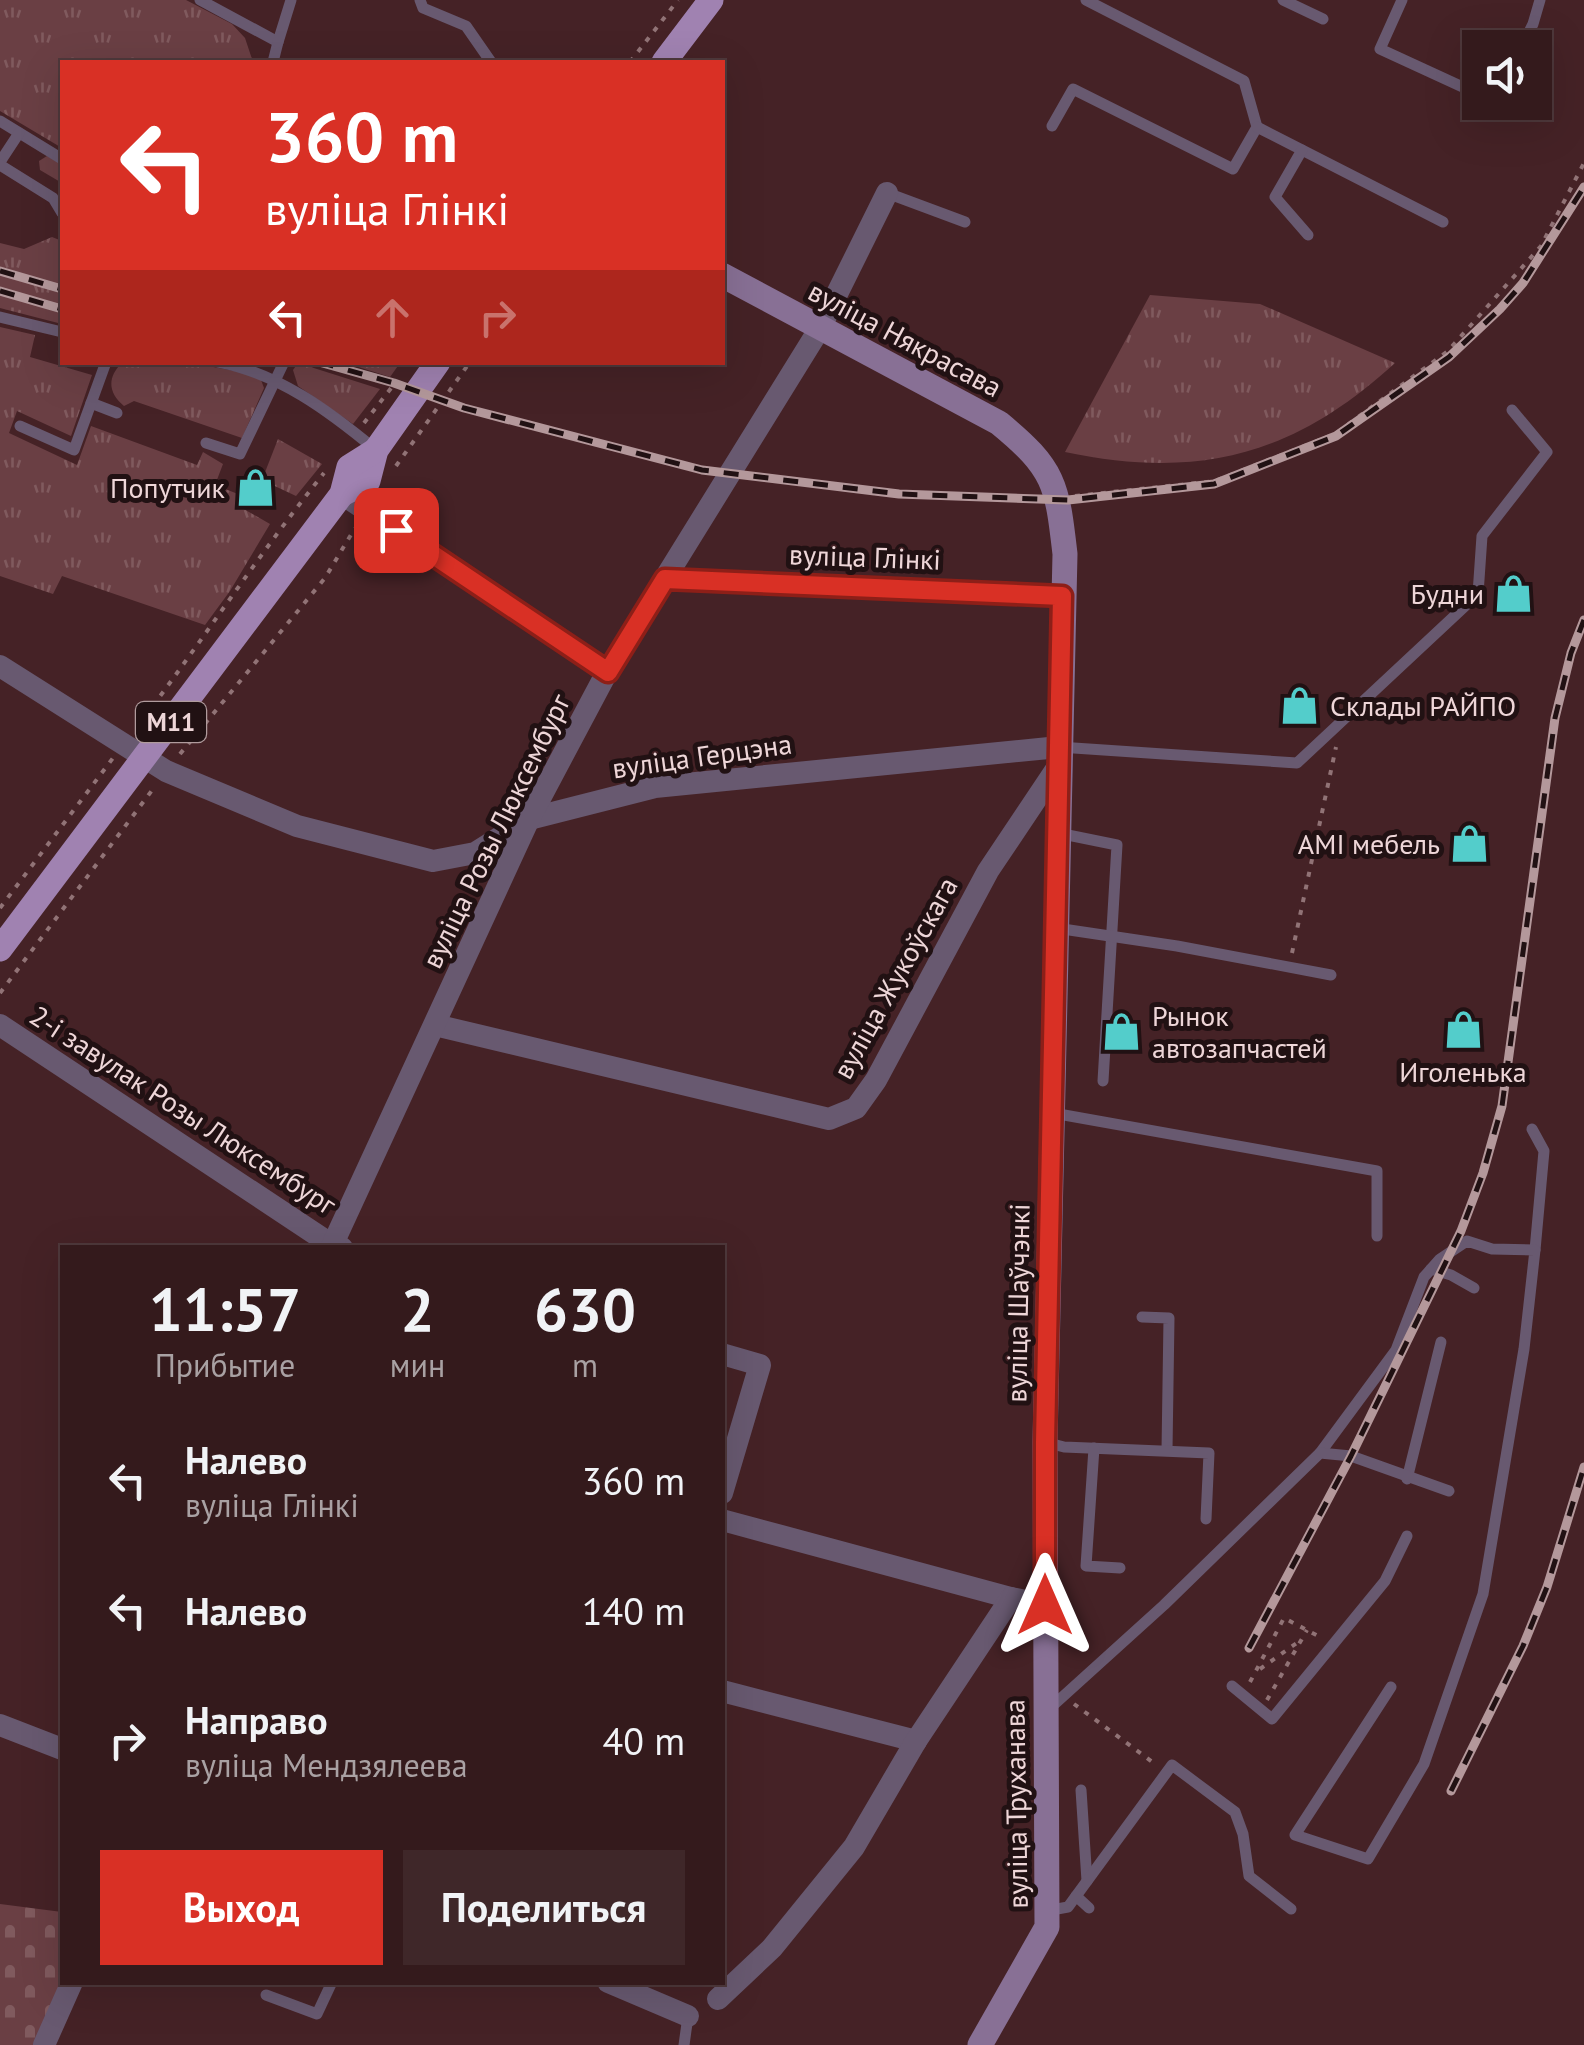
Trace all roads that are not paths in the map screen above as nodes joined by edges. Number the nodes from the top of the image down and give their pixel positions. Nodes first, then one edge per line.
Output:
1 (200, 0) edge
2 (291, 0) edge
3 (420, 0) edge
4 (711, 0) edge
5 (1086, 0) edge
6 (1284, 0) edge
7 (1402, 0) edge
8 (1540, 0) edge
9 (1323, 19) dead end
10 (1531, 30) edge
11 (278, 42) junction
12 (273, 60) edge
13 (490, 60) edge
14 (666, 60) edge
15 (1462, 87) edge
16 (0, 121) edge
17 (1052, 126) dead end
18 (1257, 128) junction
19 (18, 133) junction
20 (1302, 150) junction
21 (60, 158) edge
22 (0, 164) edge
23 (887, 193) joint
24 (60, 210) edge
25 (965, 222) dead end
26 (1443, 222) dead end
27 (1308, 235) dead end
28 (725, 277) edge
29 (0, 317) edge
30 (820, 328) junction
31 (60, 332) edge
32 (105, 365) edge
33 (233, 365) edge
34 (283, 365) edge
35 (435, 365) edge
36 (276, 380) junction
37 (91, 403) junction
38 (1512, 410) dead end
39 (117, 414) dead end
40 (20, 426) dead end
41 (366, 441) junction
42 (206, 443) dead end
43 (1048, 471) joint
44 (342, 494) junction
45 (665, 579) junction
46 (1062, 596) junction
47 (0, 666) edge
48 (608, 672) junction
49 (1059, 756) junction
50 (145, 757) junction
51 (529, 819) junction
52 (1058, 833) junction
53 (1056, 928) junction
54 (1112, 937) junction
55 (0, 948) edge
56 (1331, 975) dead end
57 (0, 1025) edge
58 (435, 1025) junction
59 (1103, 1081) dead end
60 (1052, 1113) junction
61 (1532, 1129) dead end
62 (1377, 1236) dead end
63 (332, 1245) edge
64 (336, 1245) edge
65 (1535, 1250) junction
66 (1431, 1269) junction
67 (1474, 1288) dead end
68 (1142, 1317) dead end
69 (1441, 1342) dead end
70 (725, 1355) edge
71 (1045, 1442) junction
72 (1094, 1448) junction
73 (1167, 1450) junction
74 (1320, 1453) junction
75 (1407, 1479) junction
76 (725, 1483) edge
77 (1448, 1492) dead end
78 (1206, 1520) dead end
79 (725, 1521) edge
80 (1407, 1536) dead end
81 (1120, 1568) dead end
82 (1011, 1598) junction
83 (1045, 1605) junction
84 (1232, 1686) dead end
85 (1391, 1687) dead end
86 (725, 1693) edge
87 (1055, 1704) junction
88 (0, 1725) edge
89 (916, 1741) junction
90 (60, 1748) edge
91 (1081, 1790) dead end
92 (1087, 1881) junction
93 (1076, 1896) junction
94 (1089, 1908) dead end
95 (1291, 1910) dead end
96 (1046, 1911) junction
97 (71, 1985) edge
98 (331, 1985) edge
99 (615, 1985) edge
100 (266, 1995) dead end
101 (718, 1999) dead end
102 (688, 2016) joint
103 (44, 2045) edge
104 (684, 2045) edge
105 (980, 2045) edge

1 - 11 lane
2 - 11 lane
3 - 13 lane
4 - 14 main road
5 - 18 lane
6 - 9 lane
7 - 15 lane
8 - 10 lane
11 - 12 lane
16 - 19 lane
17 - 18 lane
18 - 20 lane
19 - 21 lane
19 - 22 lane
20 - 26 lane
20 - 27 lane
22 - 24 lane
23 - 25 lane
23 - 30 street, вуліца Розы Люксембург
28 - 30 main road, вуліца Някрасава
29 - 31 lane
30 - 43 main road, вуліца Някрасава
30 - 45 street, вуліца Розы Люксембург
32 - 37 lane
33 - 36 lane
34 - 36 lane
35 - 41 main road, М11
36 - 41 lane
36 - 42 lane
37 - 39 lane
37 - 40 lane
38 - 49 lane
41 - 44 main road, М11
43 - 46 main road, вуліца Шаўчэнкі
44 - 48 street
44 - 50 main road, М11
45 - 46 street, вуліца Глінкі
45 - 48 street, вуліца Розы Люксембург
46 - 49 main road, вуліца Шаўчэнкі
47 - 50 street, вуліца Герцэна
48 - 51 street, вуліца Розы Люксембург
49 - 51 street, вуліца Герцэна
49 - 52 main road, вуліца Шаўчэнкі
49 - 58 street, вуліца Жукоўскага
50 - 51 street, вуліца Герцэна
50 - 55 main road, М11
51 - 58 street, вуліца Розы Люксембург
52 - 53 main road, вуліца Шаўчэнкі
52 - 54 lane
53 - 54 lane
53 - 60 main road, вуліца Шаўчэнкі
54 - 56 lane
54 - 59 lane
57 - 63 street, 2-і завулак Розы Люксембург
58 - 64 street, вуліца Розы Люксембург
60 - 62 lane
60 - 71 main road, вуліца Шаўчэнкі
61 - 65 lane
65 - 66 lane
65 - 85 lane
66 - 67 lane
66 - 74 lane
68 - 73 lane
69 - 75 lane
70 - 76 street
71 - 72 lane
71 - 83 main road, вуліца Шаўчэнкі
72 - 73 lane
72 - 81 lane
73 - 78 lane
74 - 75 lane
74 - 87 lane
75 - 77 lane
79 - 82 street
80 - 84 lane
82 - 83 street
82 - 89 street
83 - 87 main road, вуліца Труханава
86 - 89 street
87 - 96 main road, вуліца Труханава
88 - 90 street
89 - 101 street
91 - 92 lane
92 - 93 lane
92 - 95 lane
93 - 94 lane
93 - 96 lane
96 - 105 main road, вуліца Труханава
97 - 103 street
98 - 100 lane
99 - 102 street
102 - 104 lane

